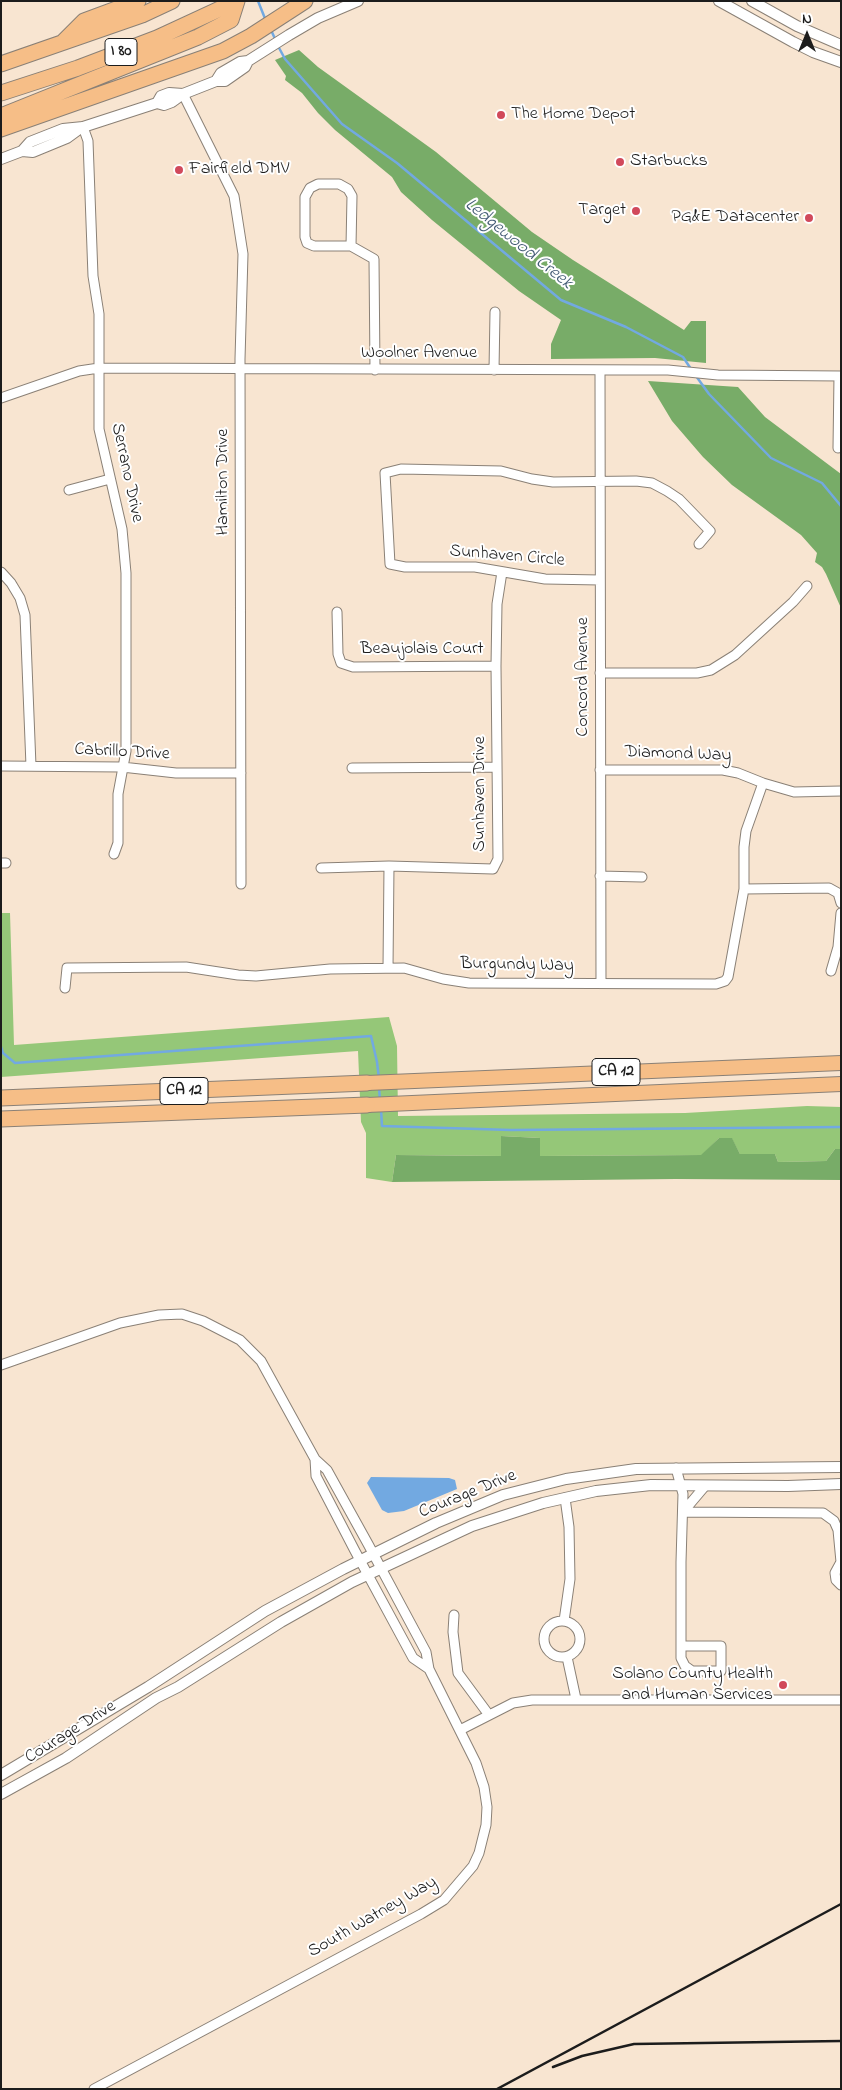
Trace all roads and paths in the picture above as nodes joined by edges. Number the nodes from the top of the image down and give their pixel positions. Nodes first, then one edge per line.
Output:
1 (138, 1) edge
2 (172, 1) edge
3 (237, 1) edge
4 (304, 1) edge
5 (358, 1) edge
6 (719, 1) edge
7 (752, 1) edge
8 (62, 44) junction
9 (841, 45) edge
10 (841, 62) edge
11 (1, 64) edge
12 (1, 94) edge
13 (183, 94) junction
14 (1, 116) edge
15 (83, 127) junction
16 (1, 129) edge
17 (1, 159) edge
18 (351, 246) junction
19 (495, 312) dead end
20 (98, 368) junction
21 (240, 370) junction
22 (375, 370) junction
23 (494, 370) junction
24 (600, 370) junction
25 (840, 376) edge
26 (1, 398) edge
27 (838, 448) dead end
28 (110, 479) junction
29 (600, 481) junction
30 (69, 490) dead end
31 (699, 544) dead end
32 (1, 572) edge
33 (502, 572) junction
34 (600, 580) junction
35 (807, 586) dead end
36 (337, 612) dead end
37 (496, 666) junction
38 (600, 674) junction
39 (1, 766) edge
40 (31, 766) junction
41 (122, 767) junction
42 (497, 767) junction
43 (352, 768) dead end
44 (600, 770) junction
45 (241, 772) junction
46 (763, 784) junction
47 (841, 791) edge
48 (114, 854) dead end
49 (389, 866) junction
50 (321, 868) dead end
51 (600, 876) junction
52 (642, 876) dead end
53 (241, 884) dead end
54 (744, 889) junction
55 (841, 903) edge
56 (841, 913) edge
57 (388, 968) junction
58 (831, 970) dead end
59 (601, 983) junction
60 (66, 988) dead end
61 (841, 1056) edge
62 (841, 1063) edge
63 (761, 1065) junction
64 (367, 1083) joint
65 (841, 1084) edge
66 (1, 1098) edge
67 (367, 1105) joint
68 (1, 1119) edge
69 (1, 1365) edge
70 (315, 1459) junction
71 (841, 1467) edge
72 (676, 1468) junction
73 (841, 1484) edge
74 (681, 1485) junction
75 (705, 1486) junction
76 (565, 1498) junction
77 (683, 1512) junction
78 (374, 1555) junction
79 (360, 1561) junction
80 (841, 1562) edge
81 (381, 1569) junction
82 (368, 1575) junction
83 (841, 1585) edge
84 (454, 1615) dead end
85 (564, 1621) junction
86 (681, 1646) junction
87 (567, 1657) junction
88 (429, 1669) junction
89 (148, 1687) junction
90 (156, 1698) junction
91 (576, 1699) junction
92 (841, 1700) edge
93 (489, 1715) junction
94 (460, 1730) junction
95 (1, 1775) edge
96 (1, 1794) edge
97 (94, 2089) edge

1 - 8 highway
2 - 8 highway, I 80
3 - 12 highway, I 80
3 - 14 highway
4 - 16 highway
5 - 13 street
6 - 10 street
7 - 9 street
8 - 11 highway, I 80
13 - 15 street
13 - 21 street, Hamilton Drive
15 - 17 street
15 - 20 street, Serrano Drive
18 - 18 street
18 - 22 street
19 - 23 street
20 - 21 street, Woolner Avenue
20 - 26 street, Woolner Avenue
20 - 28 street, Serrano Drive
21 - 22 street, Woolner Avenue
21 - 45 street, Hamilton Drive
22 - 23 street, Woolner Avenue
23 - 24 street, Woolner Avenue
24 - 25 street, Woolner Avenue
24 - 29 street, Concord Avenue
25 - 27 street
28 - 30 street
28 - 41 street, Serrano Drive
29 - 31 street
29 - 33 street, Sunhaven Circle
29 - 34 street, Concord Avenue
32 - 40 street
33 - 34 street, Sunhaven Circle
33 - 37 street, Sunhaven Drive
34 - 38 street, Concord Avenue
35 - 38 street
36 - 37 street, Beaujolais Court
37 - 42 street, Sunhaven Drive
38 - 44 street, Concord Avenue
39 - 40 street, Cabrillo Drive
40 - 41 street, Cabrillo Drive
41 - 45 street, Cabrillo Drive
41 - 48 street, Serrano Drive
42 - 43 street
42 - 49 street, Sunhaven Drive
44 - 46 street, Diamond Way
44 - 51 street, Concord Avenue
45 - 53 street, Hamilton Drive
46 - 47 street, Diamond Way
46 - 54 street, Burgundy Way
49 - 50 street
49 - 57 street
51 - 52 street
51 - 59 street, Concord Avenue
54 - 55 street
54 - 59 street, Burgundy Way
56 - 58 street
57 - 59 street, Burgundy Way
57 - 60 street, Burgundy Way
61 - 63 highway
62 - 63 highway, CA 12
63 - 64 highway, CA 12
64 - 66 highway, CA 12
65 - 67 highway, CA 12
67 - 68 highway, CA 12
69 - 70 street
70 - 78 street, South Watney Way
70 - 79 street, South Watney Way
71 - 72 street, Courage Drive
72 - 74 street
72 - 78 street, Courage Drive
73 - 75 street, Courage Drive
74 - 75 street, Courage Drive
74 - 76 street, Courage Drive
74 - 77 street
75 - 77 street
76 - 81 street, Courage Drive
76 - 85 street
77 - 80 street
77 - 86 street
78 - 79 street, Courage Drive
78 - 81 street, South Watney Way
79 - 82 street, South Watney Way
79 - 89 street, Courage Drive
80 - 83 street
81 - 82 street, Courage Drive
81 - 88 street, South Watney Way
82 - 88 street, South Watney Way
82 - 90 street, Courage Drive
84 - 93 street
85 - 87 street
85 - 87 street
86 - 86 street
87 - 91 street
88 - 94 street, South Watney Way
89 - 90 street
89 - 95 street, Courage Drive
90 - 96 street, Courage Drive
91 - 92 street
91 - 93 street
93 - 94 street
94 - 97 street, South Watney Way

